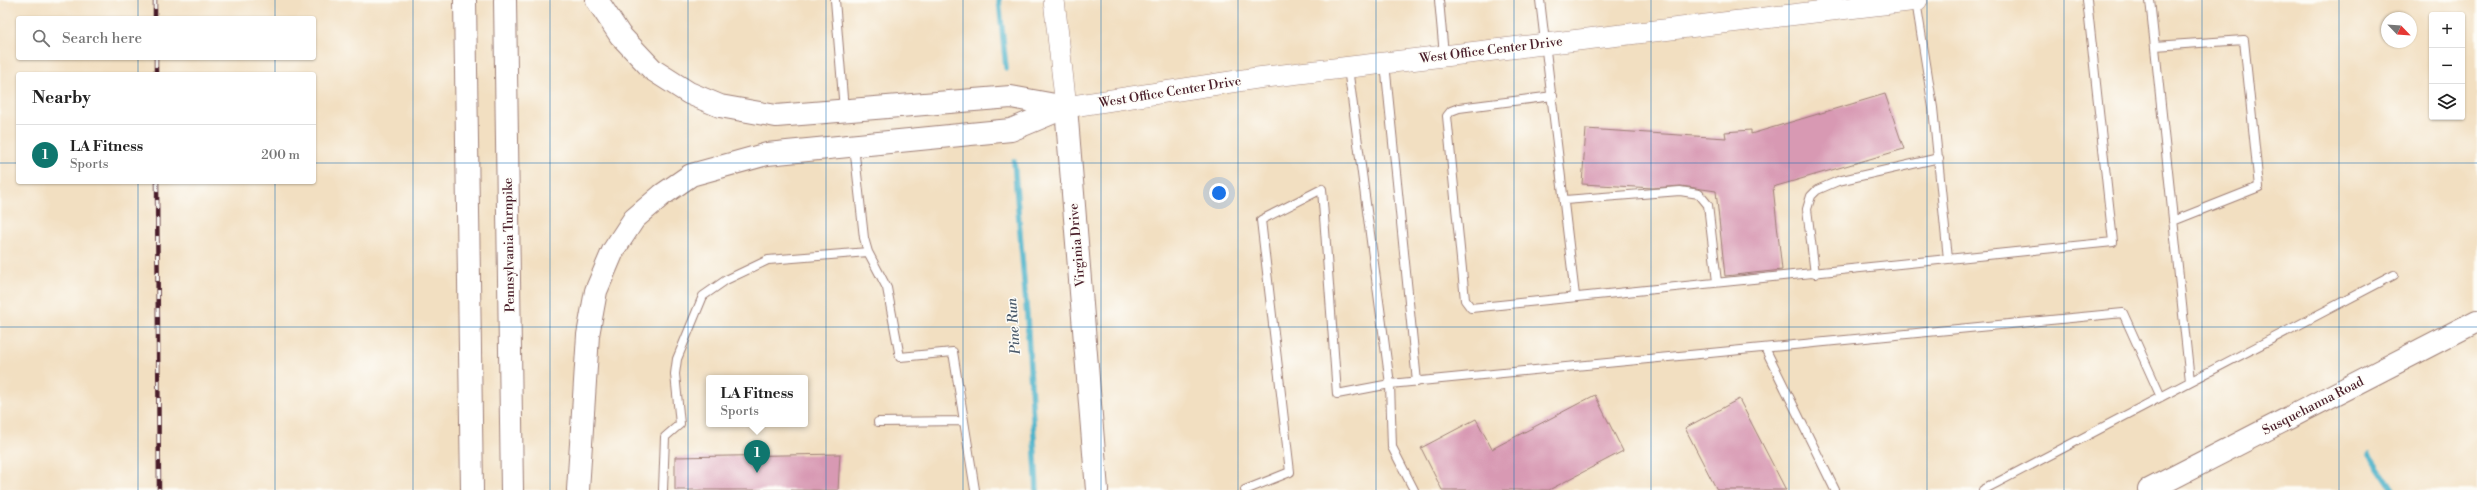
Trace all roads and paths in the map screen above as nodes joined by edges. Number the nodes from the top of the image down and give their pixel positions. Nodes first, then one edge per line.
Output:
1 (465, 0) edge
2 (505, 0) edge
3 (597, 0) edge
4 (835, 0) edge
5 (1054, 0) edge
6 (1439, 0) edge
7 (1540, 0) edge
8 (1916, 0) edge
9 (2087, 0) edge
10 (2150, 0) edge
11 (1546, 44) junction
12 (2155, 46) junction
13 (1444, 56) junction
14 (1385, 63) junction
15 (1348, 67) junction
16 (1553, 96) junction
17 (1066, 107) junction
18 (844, 110) junction
19 (854, 146) junction
20 (1939, 158) junction
21 (1565, 200) junction
22 (2173, 220) junction
23 (868, 252) junction
24 (1948, 259) junction
25 (1815, 274) junction
26 (2394, 275) dead end
27 (1717, 282) junction
28 (1575, 296) junction
29 (2477, 321) edge
30 (1765, 348) junction
31 (1417, 382) junction
32 (2190, 382) junction
33 (1390, 384) junction
34 (2161, 397) junction
35 (964, 421) junction
36 (878, 422) dead end
37 (472, 490) edge
38 (512, 490) edge
39 (578, 490) edge
40 (663, 490) edge
41 (974, 490) edge
42 (1097, 490) edge
43 (1245, 490) edge
44 (1414, 490) edge
45 (1835, 490) edge
46 (1983, 490) edge
47 (2149, 490) edge

1 - 37 main road
2 - 38 main road, Pennsylvania Turnpike
3 - 18 main road
4 - 18 lane
5 - 17 street, Virginia Drive
6 - 13 lane
7 - 11 lane
8 - 11 street, West Office Center Drive
8 - 20 lane
9 - 24 lane
10 - 12 lane
11 - 13 street, West Office Center Drive
11 - 16 lane
12 - 22 lane
12 - 22 lane
13 - 14 street, West Office Center Drive
14 - 15 street, West Office Center Drive
14 - 31 lane
15 - 17 street, West Office Center Drive
15 - 33 lane
16 - 21 lane
16 - 28 lane
17 - 18 main road
17 - 19 main road
17 - 42 main road, Virginia Drive
19 - 23 lane
19 - 39 main road
20 - 24 lane
20 - 25 lane
21 - 27 lane
21 - 28 lane
22 - 32 lane
23 - 35 lane
23 - 40 lane
24 - 25 lane
25 - 27 lane
26 - 32 lane
27 - 28 lane
29 - 47 main road, Susquehanna Road
30 - 31 lane
30 - 34 lane
30 - 45 lane
31 - 33 lane
32 - 34 lane
33 - 43 lane
33 - 44 lane
34 - 46 lane
35 - 36 lane
35 - 41 lane

